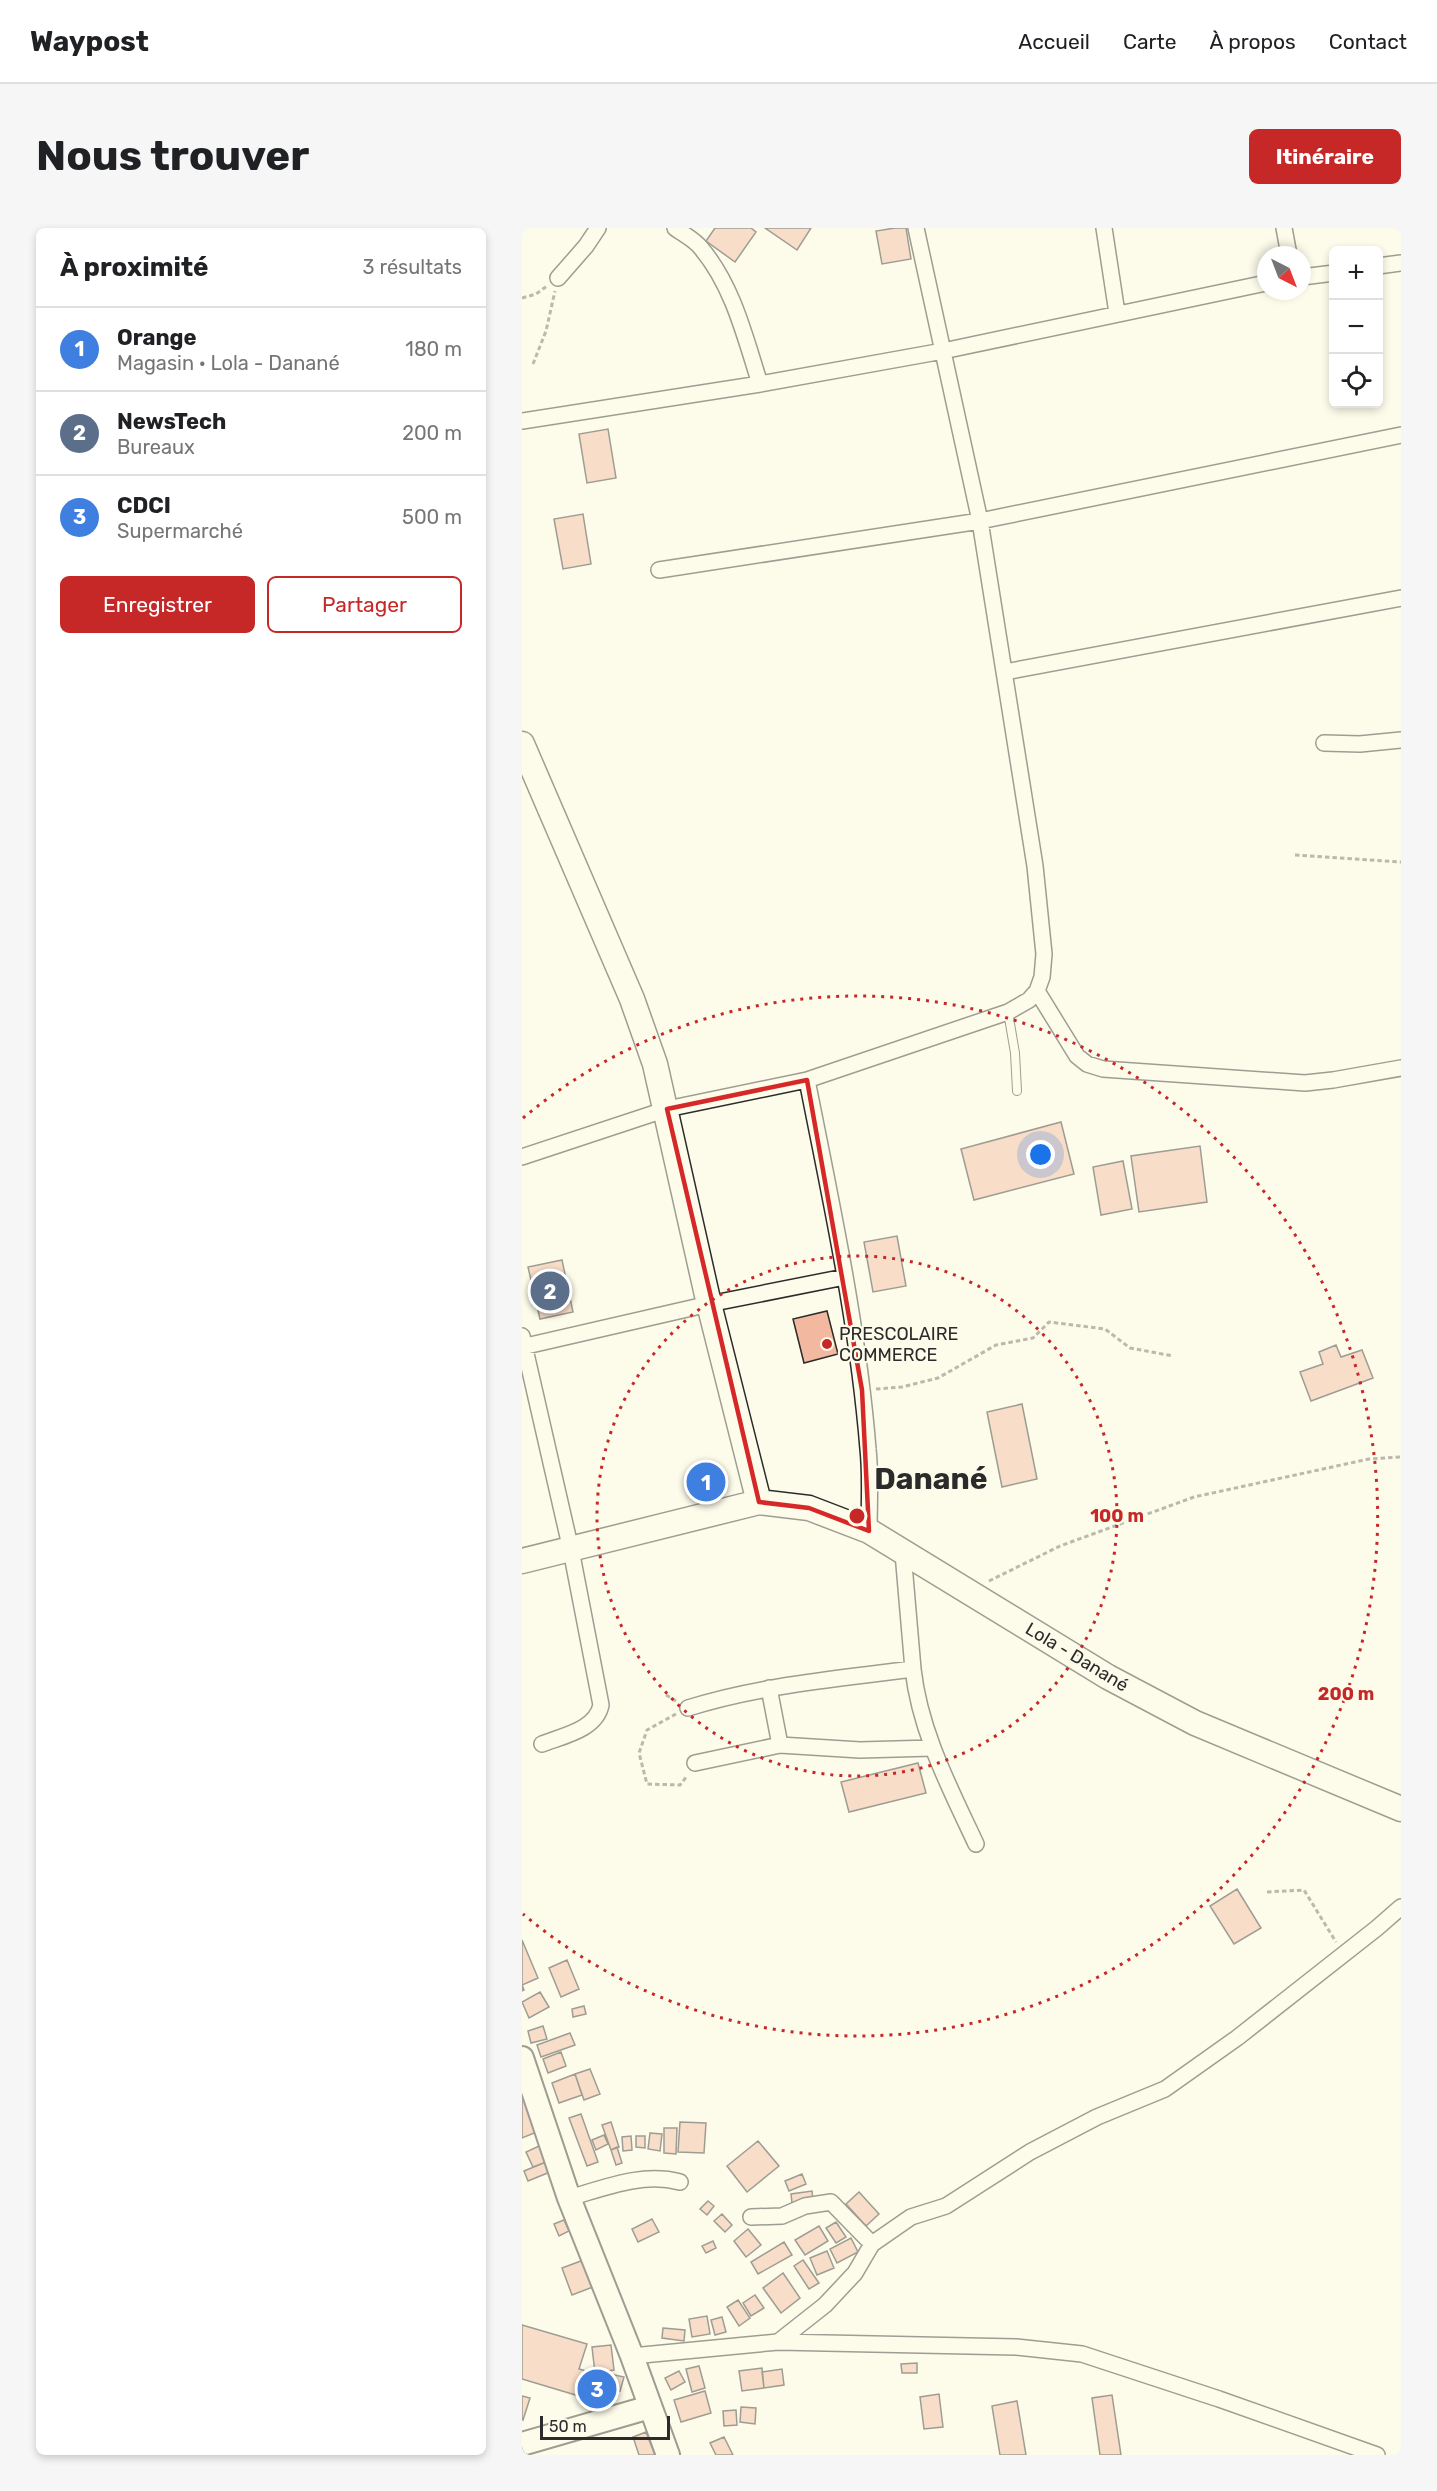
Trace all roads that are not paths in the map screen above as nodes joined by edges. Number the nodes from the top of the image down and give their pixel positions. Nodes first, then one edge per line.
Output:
1 (598, 228) edge
2 (675, 228) edge
3 (916, 228) edge
4 (1104, 228) edge
5 (1284, 228) edge
6 (1287, 246) edge
7 (1401, 263) edge
8 (1383, 265) edge
9 (1329, 274) edge
10 (1311, 276) edge
11 (558, 278) road end
12 (1257, 285) edge
13 (1117, 313) junction
14 (943, 351) junction
15 (760, 384) junction
16 (522, 421) edge
17 (1401, 435) edge
18 (980, 521) junction
19 (659, 570) dead end
20 (1401, 598) edge
21 (1005, 672) junction
22 (1401, 740) edge
23 (1324, 743) dead end
24 (522, 744) edge
25 (1036, 991) junction
26 (1008, 1012) junction
27 (1401, 1068) edge
28 (807, 1080) junction
29 (1017, 1091) dead end
30 (667, 1110) junction
31 (522, 1157) edge
32 (845, 1277) junction
33 (709, 1304) junction
34 (523, 1343) edge
35 (759, 1502) junction
36 (869, 1531) junction
37 (571, 1551) junction
38 (903, 1553) junction
39 (522, 1561) edge
40 (913, 1669) junction
41 (769, 1688) junction
42 (688, 1708) road end
43 (542, 1744) dead end
44 (780, 1745) junction
45 (932, 1748) junction
46 (695, 1763) road end
47 (1401, 1809) edge
48 (976, 1844) dead end
49 (1401, 1907) edge
50 (522, 2058) edge
51 (680, 2182) dead end
52 (569, 2198) junction
53 (751, 2217) dead end
54 (872, 2244) junction
55 (778, 2342) junction
56 (632, 2356) junction
57 (650, 2407) junction
58 (522, 2444) edge
59 (668, 2455) edge
60 (1377, 2455) edge

1 - 11 street
2 - 15 street
3 - 14 street
4 - 13 street
5 - 6 street
7 - 8 street
9 - 10 street
12 - 13 street
13 - 14 street
14 - 15 street
14 - 18 street
15 - 16 street
17 - 18 street
18 - 19 street
18 - 21 street
20 - 21 street
21 - 25 street
22 - 23 street
24 - 30 main road
25 - 26 street
25 - 27 street
26 - 28 street
26 - 29 lane
28 - 30 street
28 - 32 street
30 - 31 street
30 - 33 main road
32 - 33 street
32 - 36 street
33 - 34 street
33 - 35 main road
34 - 37 street
35 - 36 main road, Lola - Danané
35 - 37 main road
36 - 38 main road, Lola - Danané
37 - 39 main road
37 - 43 street
38 - 40 street
38 - 47 main road, Lola - Danané
40 - 41 street
40 - 45 street
41 - 42 street
41 - 44 street
44 - 45 street
44 - 46 street
45 - 48 street
49 - 54 street
50 - 52 street
51 - 52 street
52 - 56 street
53 - 54 street
54 - 55 street
55 - 56 street
55 - 60 street
56 - 57 street
57 - 58 street
57 - 59 street

